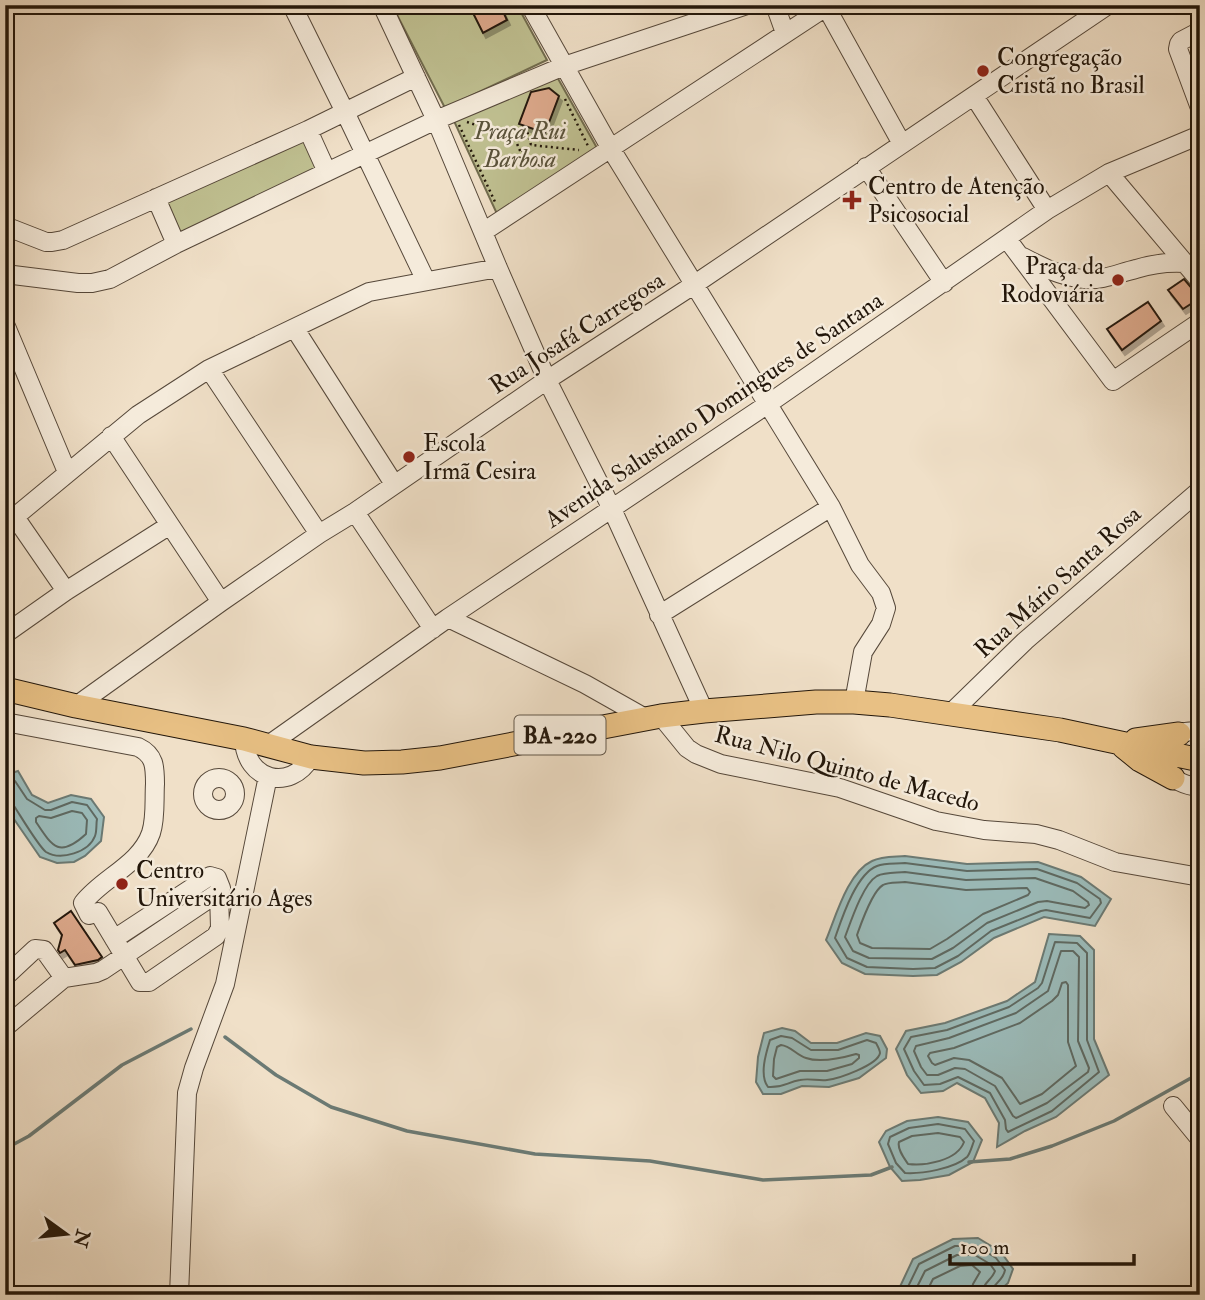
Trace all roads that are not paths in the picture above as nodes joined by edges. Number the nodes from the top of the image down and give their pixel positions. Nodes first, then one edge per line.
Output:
1 (292, 5) edge
2 (382, 5) edge
3 (747, 5) edge
4 (775, 5) edge
5 (1108, 5) edge
6 (532, 6) edge
7 (827, 6) edge
8 (1200, 31) edge
9 (786, 33) junction
10 (564, 66) junction
11 (416, 77) junction
12 (974, 96) junction
13 (1200, 108) edge
14 (345, 112) junction
15 (436, 120) junction
16 (308, 130) junction
17 (1200, 135) edge
18 (902, 144) junction
19 (611, 149) junction
20 (365, 155) junction
21 (866, 167) junction
22 (327, 173) junction
23 (1109, 173) junction
24 (156, 198) junction
25 (1047, 210) junction
26 (5, 226) edge
27 (483, 232) junction
28 (1007, 239) junction
29 (176, 244) junction
30 (1020, 256) junction
31 (1185, 263) junction
32 (498, 268) junction
33 (5, 274) edge
34 (426, 281) junction
35 (1200, 281) edge
36 (944, 283) junction
37 (695, 284) junction
38 (1200, 322) edge
39 (5, 324) edge
40 (295, 329) junction
41 (209, 369) junction
42 (548, 380) junction
43 (768, 404) junction
44 (111, 436) junction
45 (68, 472) junction
46 (394, 484) junction
47 (1200, 490) edge
48 (831, 507) junction
49 (612, 509) junction
50 (355, 512) junction
51 (10, 522) edge
52 (170, 525) junction
53 (319, 534) junction
54 (66, 591) junction
55 (221, 602) junction
56 (659, 615) junction
57 (440, 624) junction
58 (5, 634) edge
59 (5, 689) edge
60 (854, 702) junction
61 (76, 706) junction
62 (704, 710) junction
63 (950, 714) junction
64 (654, 717) junction
65 (1200, 717) edge
66 (5, 722) edge
67 (1182, 737) edge
68 (244, 739) junction
69 (1119, 743) junction
70 (267, 746) junction
71 (311, 757) junction
72 (1200, 760) edge
73 (268, 776) junction
74 (1173, 778) junction
75 (1200, 787) edge
76 (1199, 871) edge
77 (219, 892) junction
78 (114, 939) junction
79 (125, 956) junction
80 (5, 977) edge
81 (64, 978) junction
82 (5, 1025) edge
83 (1173, 1106) dead end
84 (1200, 1139) edge
85 (178, 1295) edge

1 - 14 street
2 - 11 street
3 - 10 street
4 - 9 street
5 - 12 street, Rua Josafá Carregosa
6 - 10 street
7 - 9 street
7 - 18 street
8 - 13 street
9 - 19 street
10 - 15 street
10 - 19 street
11 - 14 street
11 - 15 street
12 - 18 street, Rua Josafá Carregosa
12 - 25 street
14 - 16 street
14 - 20 street
15 - 20 street
15 - 27 street
16 - 22 street
16 - 24 street
17 - 23 street, Avenida Salustiano Domingues de Santana
18 - 21 street, Rua Josafá Carregosa
19 - 27 street
19 - 37 street
20 - 22 street
20 - 34 street
21 - 36 street
21 - 37 street, Rua Josafá Carregosa
22 - 29 street
23 - 25 street, Avenida Salustiano Domingues de Santana
23 - 31 street
24 - 26 street
24 - 29 street
25 - 28 street, Avenida Salustiano Domingues de Santana
27 - 32 street
28 - 30 street
28 - 36 street, Avenida Salustiano Domingues de Santana
29 - 33 street
30 - 31 street
30 - 38 street
31 - 35 street
32 - 34 street
32 - 42 street
34 - 40 street
36 - 43 street, Avenida Salustiano Domingues de Santana
37 - 42 street, Rua Josafá Carregosa
37 - 43 street
39 - 45 street
40 - 41 street
40 - 46 street
41 - 44 street
41 - 53 street
42 - 46 street, Rua Josafá Carregosa
42 - 49 street
43 - 48 street
43 - 49 street, Avenida Salustiano Domingues de Santana
44 - 45 street
44 - 52 street
45 - 51 street
46 - 50 street, Rua Josafá Carregosa
47 - 63 street, Rua Mário Santa Rosa
48 - 56 street
48 - 60 street
49 - 56 street
49 - 57 street, Avenida Salustiano Domingues de Santana
50 - 53 street, Rua Josafá Carregosa
50 - 57 street
51 - 54 street
52 - 54 street
52 - 55 street
53 - 55 street, Rua Josafá Carregosa
54 - 58 street
55 - 61 street, Rua Josafá Carregosa
56 - 62 street
57 - 64 street
57 - 70 street, Avenida Salustiano Domingues de Santana
59 - 61 main road, BA-220
60 - 62 main road, BA-220
60 - 63 main road, BA-220
61 - 68 main road, BA-220
62 - 64 main road, BA-220
63 - 69 main road, BA-220
64 - 71 main road, BA-220
64 - 76 street, Rua Nilo Quinto de Macedo
65 - 67 street
66 - 78 street
67 - 69 main road
67 - 72 main road
67 - 74 street
68 - 70 main road, BA-220
68 - 73 street
69 - 74 main road
70 - 71 main road, BA-220
71 - 73 street
73 - 85 street
74 - 75 street
77 - 78 street
77 - 79 street
77 - 79 street
78 - 79 street
79 - 81 street
80 - 81 street
81 - 82 street
83 - 84 street

